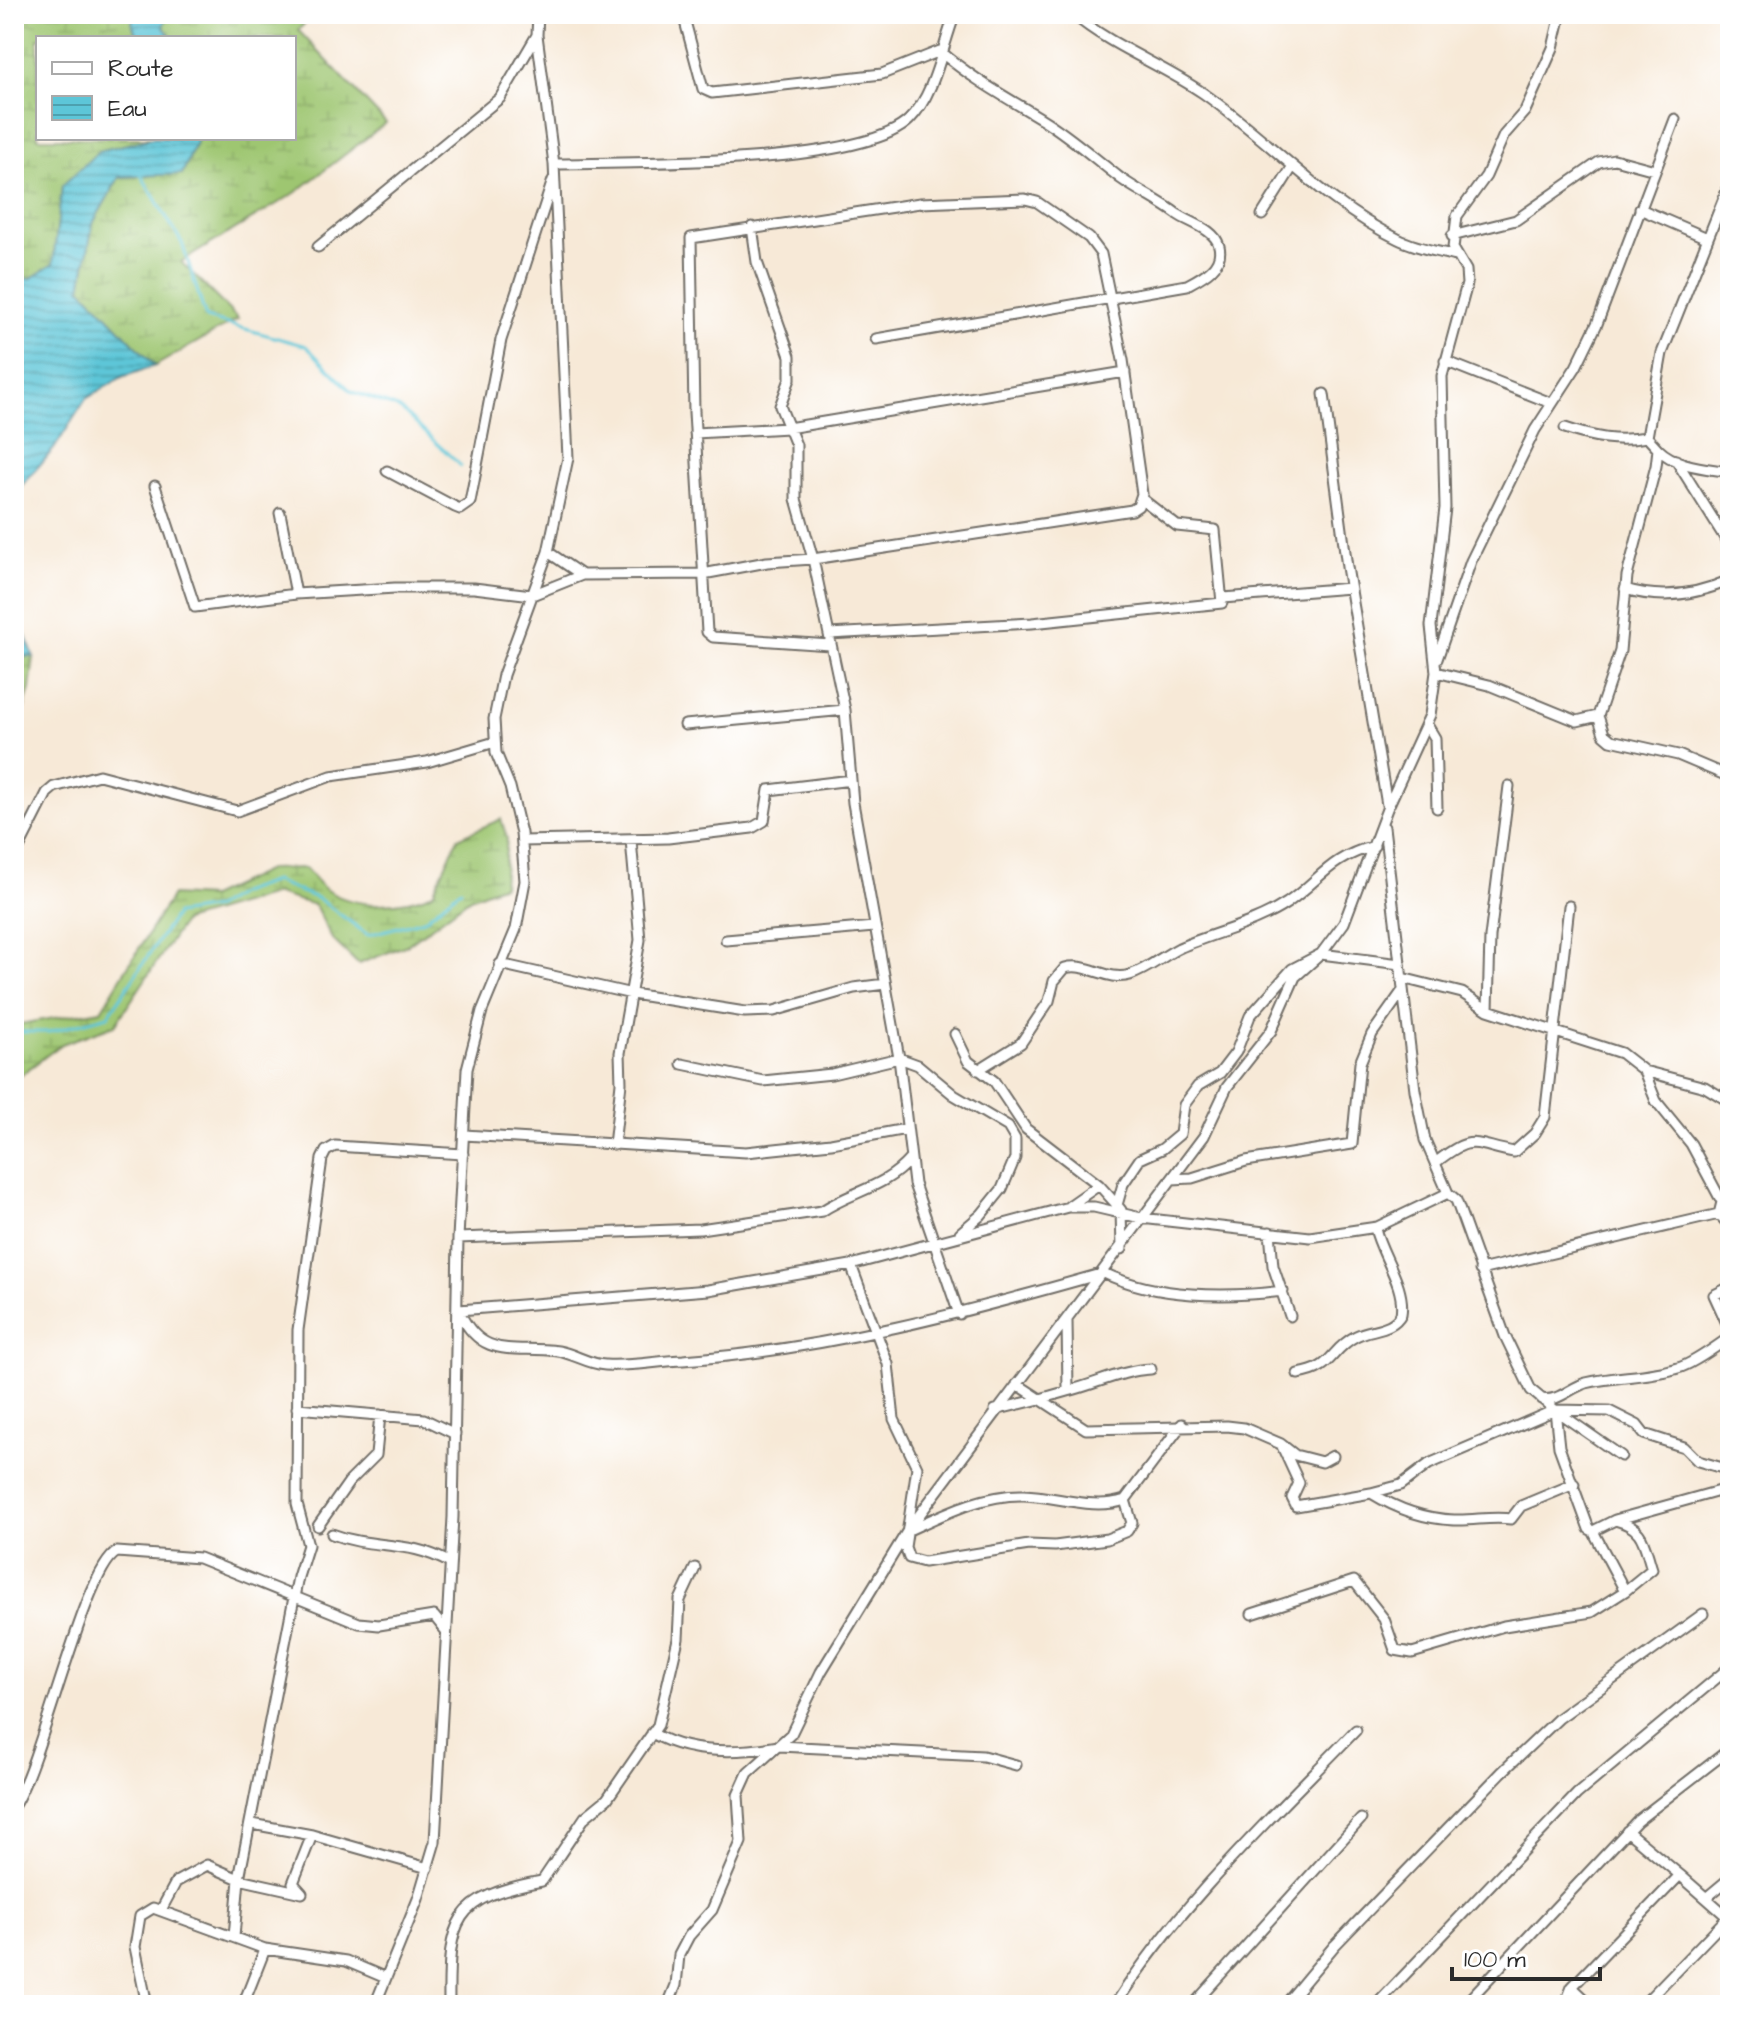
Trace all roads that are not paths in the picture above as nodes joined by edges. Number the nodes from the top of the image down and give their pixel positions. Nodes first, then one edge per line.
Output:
1 (538, 14) edge
2 (683, 14) edge
3 (955, 14) edge
4 (1073, 14) edge
5 (1561, 14) edge
6 (537, 35) junction
7 (940, 51) junction
8 (1675, 119) dead end
9 (554, 164) junction
10 (1293, 166) junction
11 (1655, 170) junction
12 (555, 176) junction
13 (1730, 183) edge
14 (1640, 209) junction
15 (1262, 215) dead end
16 (752, 227) junction
17 (1452, 236) junction
18 (1707, 238) junction
19 (318, 247) dead end
20 (1456, 256) junction
21 (1112, 299) junction
22 (876, 339) dead end
23 (1445, 361) junction
24 (1125, 372) junction
25 (1324, 394) dead end
26 (1551, 403) junction
27 (788, 428) junction
28 (1565, 428) dead end
29 (695, 433) junction
30 (1647, 437) junction
31 (1658, 449) junction
32 (1676, 460) junction
33 (387, 471) dead end
34 (1730, 472) edge
35 (155, 486) dead end
36 (1142, 499) junction
37 (280, 513) dead end
38 (1730, 546) edge
39 (548, 552) junction
40 (813, 559) junction
41 (703, 574) junction
42 (582, 575) junction
43 (1730, 580) edge
44 (1350, 588) junction
45 (1625, 589) junction
46 (296, 594) junction
47 (532, 595) junction
48 (1223, 598) junction
49 (829, 634) junction
50 (830, 645) junction
51 (1436, 661) junction
52 (1436, 672) junction
53 (845, 710) junction
54 (1598, 716) junction
55 (1426, 723) junction
56 (685, 725) dead end
57 (495, 742) junction
58 (1730, 777) edge
59 (851, 780) junction
60 (1509, 786) dead end
61 (1437, 808) dead end
62 (1387, 809) junction
63 (1384, 823) junction
64 (631, 840) junction
65 (522, 841) junction
66 (1374, 846) junction
67 (14, 858) edge
68 (1569, 906) dead end
69 (874, 927) junction
70 (726, 940) dead end
71 (1321, 954) junction
72 (500, 964) junction
73 (1400, 964) junction
74 (1402, 978) junction
75 (885, 984) junction
76 (1403, 990) junction
77 (632, 994) junction
78 (1488, 1010) junction
79 (1556, 1033) junction
80 (955, 1034) dead end
81 (899, 1058) junction
82 (682, 1064) dead end
83 (978, 1070) junction
84 (1644, 1071) junction
85 (1730, 1102) edge
86 (906, 1129) junction
87 (464, 1135) junction
88 (614, 1145) junction
89 (463, 1154) junction
90 (910, 1159) junction
91 (1435, 1163) junction
92 (1440, 1175) junction
93 (1172, 1179) junction
94 (1099, 1185) junction
95 (1448, 1193) junction
96 (1435, 1199) junction
97 (1068, 1207) junction
98 (1119, 1208) junction
99 (1719, 1214) junction
100 (1141, 1218) junction
101 (1730, 1226) edge
102 (1375, 1228) junction
103 (1270, 1232) junction
104 (458, 1238) junction
105 (952, 1238) junction
106 (933, 1242) junction
107 (1122, 1249) junction
108 (851, 1265) junction
109 (1480, 1270) junction
110 (1104, 1273) junction
111 (1730, 1287) edge
112 (1283, 1291) junction
113 (459, 1310) junction
114 (959, 1314) junction
115 (1290, 1316) dead end
116 (1067, 1320) junction
117 (1730, 1330) edge
118 (873, 1331) junction
119 (1730, 1337) edge
120 (1151, 1369) dead end
121 (1298, 1374) dead end
122 (1017, 1384) junction
123 (1068, 1391) junction
124 (1040, 1399) junction
125 (1539, 1399) junction
126 (297, 1408) junction
127 (995, 1410) junction
128 (1555, 1410) junction
129 (380, 1415) junction
130 (1182, 1424) junction
131 (455, 1434) junction
132 (1281, 1444) junction
133 (1333, 1456) dead end
134 (1621, 1456) dead end
135 (1719, 1467) dead end
136 (1574, 1484) junction
137 (1730, 1488) edge
138 (1371, 1493) junction
139 (1125, 1500) junction
140 (1615, 1520) junction
141 (318, 1526) dead end
142 (908, 1530) junction
143 (1593, 1531) junction
144 (332, 1534) dead end
145 (450, 1563) junction
146 (695, 1568) dead end
147 (1625, 1591) junction
148 (294, 1597) junction
149 (1252, 1614) dead end
150 (1703, 1614) dead end
151 (446, 1631) junction
152 (1730, 1667) edge
153 (1356, 1730) dead end
154 (652, 1733) junction
155 (779, 1746) junction
156 (1730, 1749) edge
157 (1016, 1765) dead end
158 (14, 1805) edge
159 (1361, 1819) dead end
160 (252, 1824) junction
161 (1627, 1831) junction
162 (312, 1835) junction
163 (428, 1868) junction
164 (1680, 1875) junction
165 (1730, 1878) edge
166 (239, 1879) junction
167 (1706, 1898) junction
168 (161, 1910) junction
169 (1729, 1918) edge
170 (234, 1937) junction
171 (265, 1949) junction
172 (386, 1978) junction
173 (1572, 1987) junction
174 (147, 2005) edge
175 (243, 2005) edge
176 (375, 2005) edge
177 (449, 2005) edge
178 (668, 2005) edge
179 (1115, 2005) edge
180 (1193, 2005) edge
181 (1285, 2005) edge
182 (1376, 2005) edge
183 (1464, 2005) edge
184 (1565, 2005) edge
185 (1591, 2005) edge
186 (1643, 2005) edge

1 - 6 street
2 - 7 street
3 - 7 street
4 - 10 street
5 - 17 street
6 - 9 street
6 - 19 street
7 - 9 street
7 - 21 street
8 - 11 street
9 - 12 street
10 - 15 street
10 - 20 street
11 - 14 street
11 - 17 street
12 - 33 street
12 - 39 street
13 - 18 street
14 - 18 street
14 - 26 street
16 - 21 street
16 - 27 street
16 - 29 street
17 - 20 street
18 - 30 street
20 - 23 street
21 - 22 street
21 - 24 street
23 - 26 street
23 - 51 street
24 - 27 street
24 - 36 street
25 - 44 street
26 - 51 street
27 - 29 street
27 - 40 street
28 - 30 street
29 - 41 street
30 - 31 street
31 - 32 street
31 - 45 street
32 - 34 street
32 - 38 street
35 - 46 street
36 - 40 street
36 - 48 street
37 - 46 street
39 - 42 street
39 - 47 street
40 - 41 street
40 - 49 street
41 - 42 street
41 - 50 street
42 - 47 street
43 - 45 street
44 - 48 street
44 - 62 street
45 - 54 street
46 - 47 street
47 - 57 street
48 - 49 street
49 - 50 street
50 - 53 street
51 - 52 street
52 - 54 street
52 - 55 street
53 - 56 street
53 - 59 street
54 - 58 street
55 - 61 street
55 - 62 street
57 - 65 street
57 - 67 street
59 - 64 street
59 - 69 street
60 - 78 street
62 - 63 street
63 - 66 street
63 - 73 street
64 - 65 street
64 - 77 street
65 - 72 street
66 - 71 street
66 - 83 street
68 - 79 street
69 - 70 street
69 - 75 street
71 - 73 street
71 - 93 street
71 - 98 street
72 - 77 street
72 - 87 street
73 - 74 street
74 - 76 street
74 - 78 street
75 - 77 street
75 - 81 street
76 - 91 street
76 - 93 street
77 - 88 street
78 - 79 street
79 - 84 street
79 - 91 street
80 - 83 street
81 - 82 street
81 - 86 street
81 - 105 street
83 - 94 street
84 - 85 street
84 - 99 street
86 - 88 street
86 - 90 street
87 - 88 street
87 - 89 street
89 - 104 street
89 - 126 street
90 - 104 street
90 - 106 street
91 - 92 street
92 - 95 street
92 - 96 street
93 - 100 street
94 - 97 street
94 - 98 street
95 - 96 street
95 - 109 street
96 - 102 street
97 - 98 street
97 - 105 street
98 - 100 street
98 - 107 street
99 - 101 street
99 - 109 street
100 - 103 street
100 - 107 street
102 - 103 street
102 - 121 street
103 - 112 street
104 - 113 street
105 - 106 street
106 - 108 street
106 - 114 street
107 - 110 street
108 - 113 street
108 - 118 street
109 - 125 street
110 - 112 street
110 - 114 street
110 - 116 street
111 - 117 street
112 - 115 street
113 - 118 street
113 - 131 street
114 - 118 street
116 - 122 street
116 - 123 street
118 - 142 street
119 - 125 street
120 - 123 street
122 - 124 street
122 - 127 street
123 - 124 street
124 - 127 street
124 - 130 street
125 - 128 street
126 - 129 street
126 - 148 street
127 - 142 street
128 - 134 street
128 - 135 street
128 - 136 street
128 - 138 street
129 - 131 street
129 - 141 street
130 - 132 street
130 - 139 street
131 - 145 street
132 - 133 street
132 - 138 street
136 - 138 street
136 - 143 street
137 - 140 street
139 - 142 street
139 - 142 street
140 - 143 street
140 - 147 street
142 - 155 street
143 - 147 street
144 - 145 street
145 - 151 street
146 - 154 street
147 - 149 street
148 - 151 street
148 - 158 street
148 - 160 street
150 - 181 street
151 - 163 street
152 - 182 street
153 - 179 street
154 - 155 street
154 - 177 street
155 - 157 street
155 - 178 street
156 - 161 street
159 - 180 street
160 - 162 street
160 - 166 street
161 - 164 street
161 - 183 street
162 - 163 street
162 - 166 street
163 - 172 street
164 - 167 street
164 - 173 street
165 - 167 street
166 - 168 street
166 - 170 street
167 - 169 street
168 - 170 street
168 - 174 street
169 - 186 street
170 - 171 street
171 - 172 street
171 - 175 street
172 - 176 street
173 - 184 street
173 - 185 street

